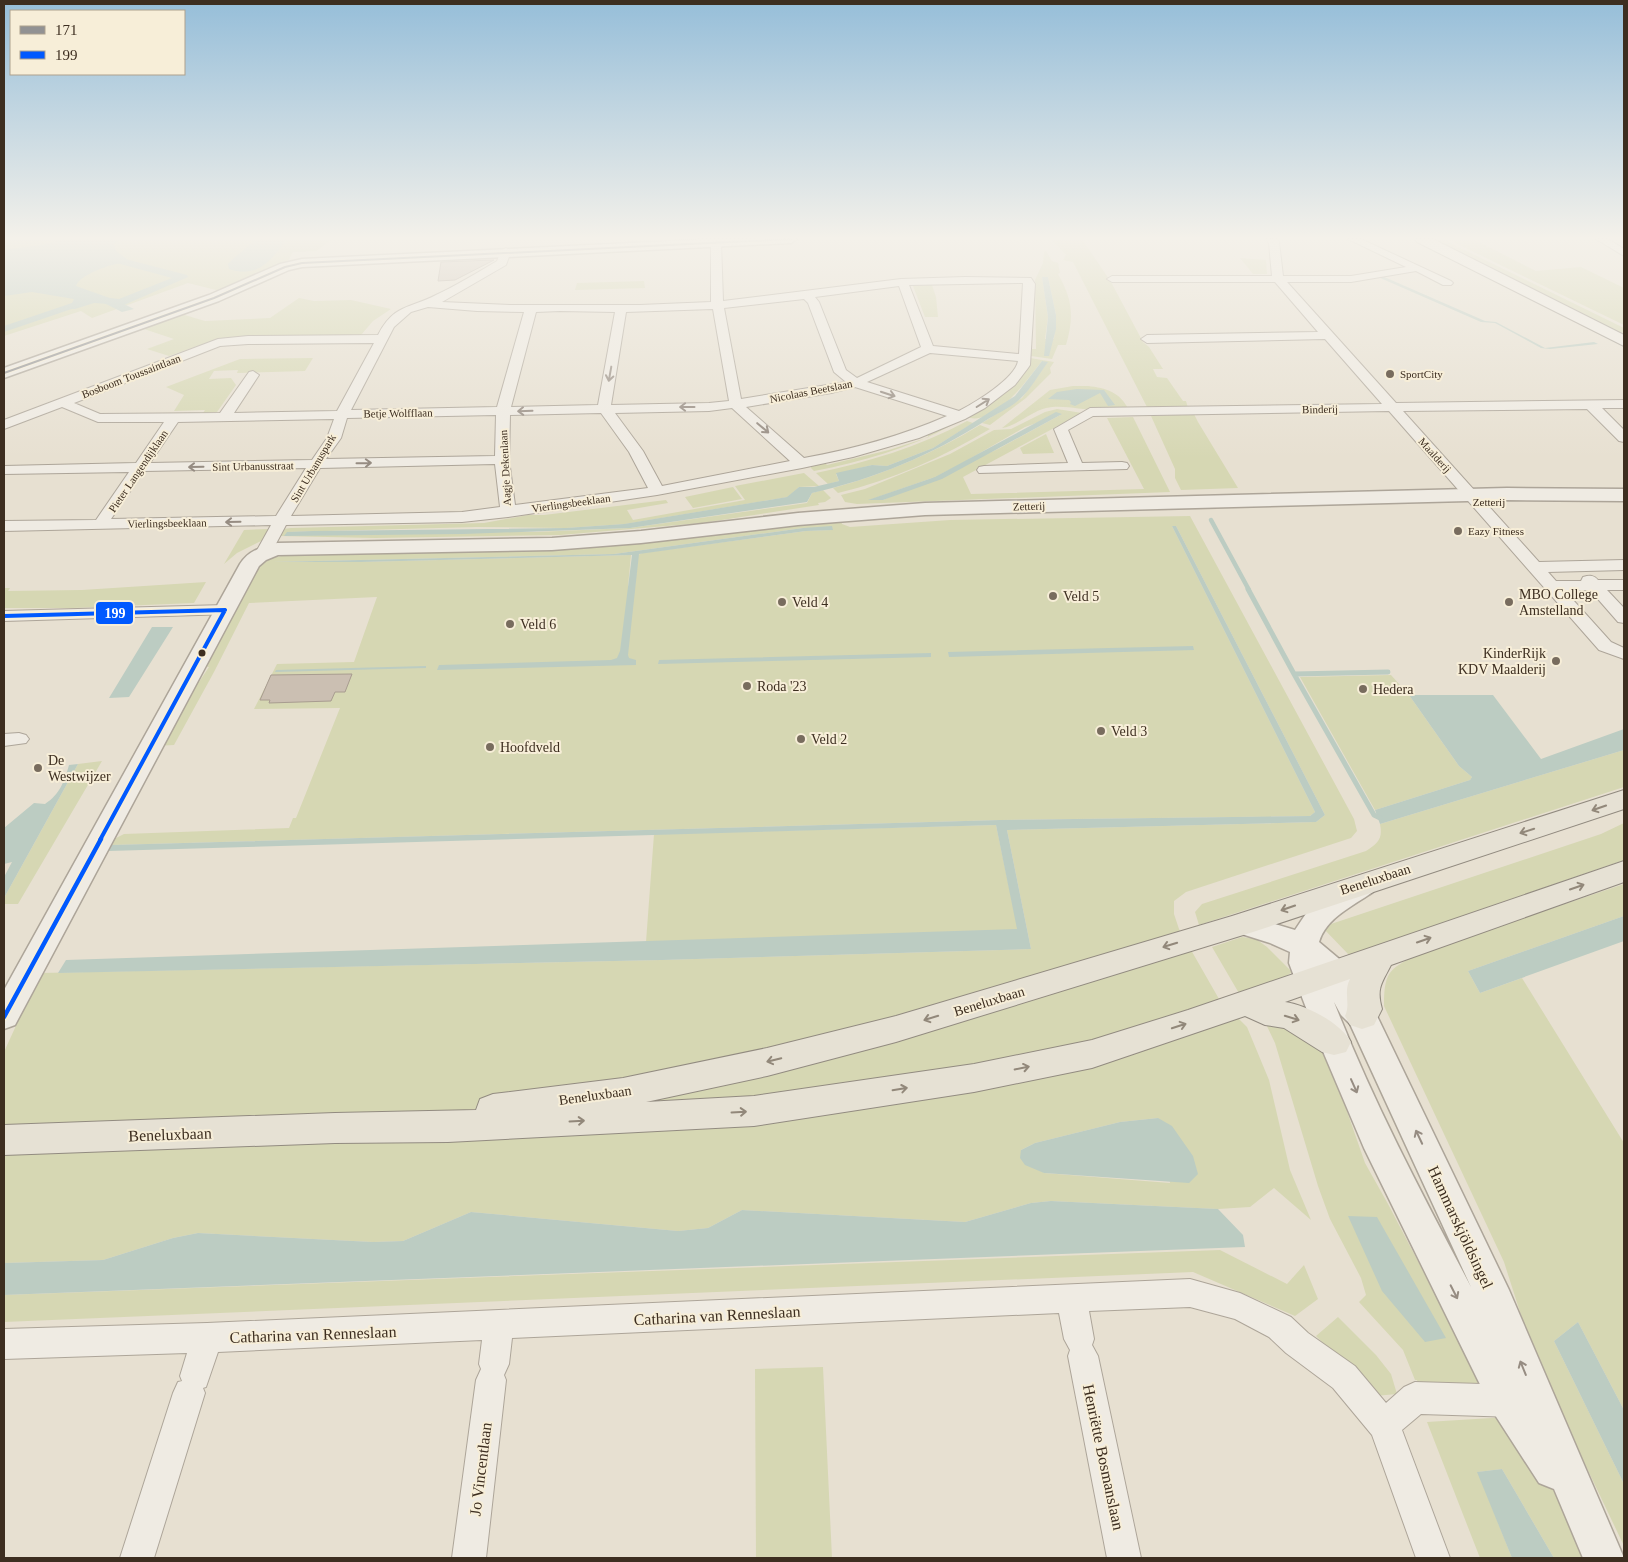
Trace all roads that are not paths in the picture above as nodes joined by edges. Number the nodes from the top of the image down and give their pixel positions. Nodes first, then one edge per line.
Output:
1 (176, 312) edge
2 (405, 312) edge
3 (530, 312) edge
4 (620, 312) edge
5 (719, 312) edge
6 (816, 312) edge
7 (915, 312) edge
8 (1028, 312) edge
9 (1308, 312) edge
10 (1566, 312) edge
11 (1329, 335) junction
12 (380, 338) junction
13 (1147, 339) dead end
14 (1623, 341) edge
15 (928, 350) junction
16 (1024, 358) junction
17 (4, 373) edge
18 (253, 375) dead end
19 (856, 383) junction
20 (63, 403) junction
21 (1624, 404) edge
22 (736, 405) junction
23 (1592, 406) junction
24 (604, 408) junction
25 (1393, 408) junction
26 (503, 411) junction
27 (342, 414) junction
28 (960, 416) junction
29 (224, 417) junction
30 (174, 418) junction
31 (4, 425) edge
32 (1624, 438) edge
33 (502, 460) junction
34 (315, 464) junction
35 (802, 464) junction
36 (1122, 466) dead end
37 (1077, 467) junction
38 (138, 468) junction
39 (4, 470) edge
40 (984, 470) dead end
41 (657, 491) junction
42 (1617, 495) edge
43 (1475, 498) junction
44 (508, 512) junction
45 (282, 521) junction
46 (101, 523) junction
47 (4, 526) edge
48 (271, 551) junction
49 (1624, 565) edge
50 (1535, 566) junction
51 (1576, 566) junction
52 (1594, 585) junction
53 (1624, 585) edge
54 (1553, 586) junction
55 (225, 610) junction
56 (1624, 618) edge
57 (7, 619) edge
58 (1624, 654) edge
59 (1624, 799) edge
60 (1624, 871) edge
61 (1368, 882) junction
62 (1242, 924) junction
63 (1304, 946) junction
64 (1378, 956) junction
65 (1323, 976) junction
66 (1247, 1002) junction
67 (1362, 1016) junction
68 (4, 1017) edge
69 (1334, 1042) junction
70 (336, 1128) junction
71 (4, 1140) edge
72 (1072, 1300) junction
73 (500, 1326) junction
74 (207, 1338) junction
75 (4, 1344) edge
76 (1523, 1401) junction
77 (1384, 1425) junction
78 (1597, 1542) edge
79 (137, 1558) edge
80 (469, 1558) edge
81 (1124, 1558) edge
82 (1433, 1558) edge

1 - 17 street
2 - 12 street, Sint Urbanuspark
3 - 26 street, Aagje Dekenlaan
4 -> 24 street
5 - 22 street
6 - 19 street
7 - 15 street
8 - 16 street, Vierlingsbeeklaan
9 - 11 street, Maalderij
10 - 14 main road
11 - 13 street
11 - 25 street, Maalderij
12 - 20 street, Bosboom Toussaintlaan
12 - 27 street, Sint Urbanuspark
15 - 16 street
15 - 19 street, Nicolaas Beetslaan
28 -> 16 street, Vierlingsbeeklaan
18 - 29 street
19 - 22 street, Nicolaas Beetslaan
19 -> 28 street
20 - 30 street, Betje Wolfflaan
20 - 31 street, Bosboom Toussaintlaan
21 - 23 street, Binderij
22 -> 24 street, Betje Wolfflaan
22 -> 35 street
23 - 25 street, Binderij
23 - 32 street
24 -> 26 street, Betje Wolfflaan
24 - 41 street
25 - 37 street, Binderij
25 - 43 street, Maalderij
26 - 27 street, Betje Wolfflaan
26 - 33 street, Aagje Dekenlaan
27 - 29 street, Betje Wolfflaan
27 - 34 street, Sint Urbanuspark
28 - 35 street, Vierlingsbeeklaan
29 - 30 street, Betje Wolfflaan
30 - 38 street, Pieter Langendijklaan
34 -> 33 street, Sint Urbanusstraat
33 - 44 street, Aagje Dekenlaan
34 -> 38 street, Sint Urbanusstraat
34 - 45 street, Sint Urbanuspark
35 - 41 street, Vierlingsbeeklaan
36 - 37 street
37 - 40 street
38 - 39 street, Sint Urbanusstraat
38 - 46 street, Pieter Langendijklaan
41 - 44 street, Vierlingsbeeklaan
42 - 43 street, Zetterij
43 - 48 street, Zetterij
43 - 50 street, Maalderij
44 - 45 street, Vierlingsbeeklaan
45 -> 46 street, Vierlingsbeeklaan
45 - 48 street, Sint Urbanuspark
46 - 47 street, Vierlingsbeeklaan
48 - 55 street
49 - 51 street
50 - 51 street
50 - 54 street, Maalderij
51 - 52 street
52 - 53 street
52 - 54 street
52 - 56 street
54 - 58 street, Maalderij
55 - 57 street
55 - 68 street
59 -> 61 main road, Beneluxbaan
64 -> 60 main road, Beneluxbaan
61 -> 62 main road, Beneluxbaan
61 - 63 street
62 - 63 street
62 -> 70 main road, Beneluxbaan
63 - 65 street, Hammarskjöldsingel
64 - 65 main road, Beneluxbaan
64 - 67 main road
65 - 66 main road, Beneluxbaan
65 - 67 street, Hammarskjöldsingel
65 - 69 street, Hammarskjöldsingel
66 -> 69 main road
70 -> 66 main road, Beneluxbaan
76 -> 67 street, Hammarskjöldsingel
69 -> 76 street, Hammarskjöldsingel
70 - 71 main road, Beneluxbaan
72 - 73 street, Catharina van Renneslaan
72 - 77 street, Catharina van Renneslaan
72 - 81 street, Henriëtte Bosmanslaan
73 - 74 street, Catharina van Renneslaan
73 - 80 street, Jo Vincentlaan
74 - 75 street, Catharina van Renneslaan
74 - 79 street
76 - 77 street
76 - 78 street, Hammarskjöldsingel
77 - 82 street, Catharina van Renneslaan

